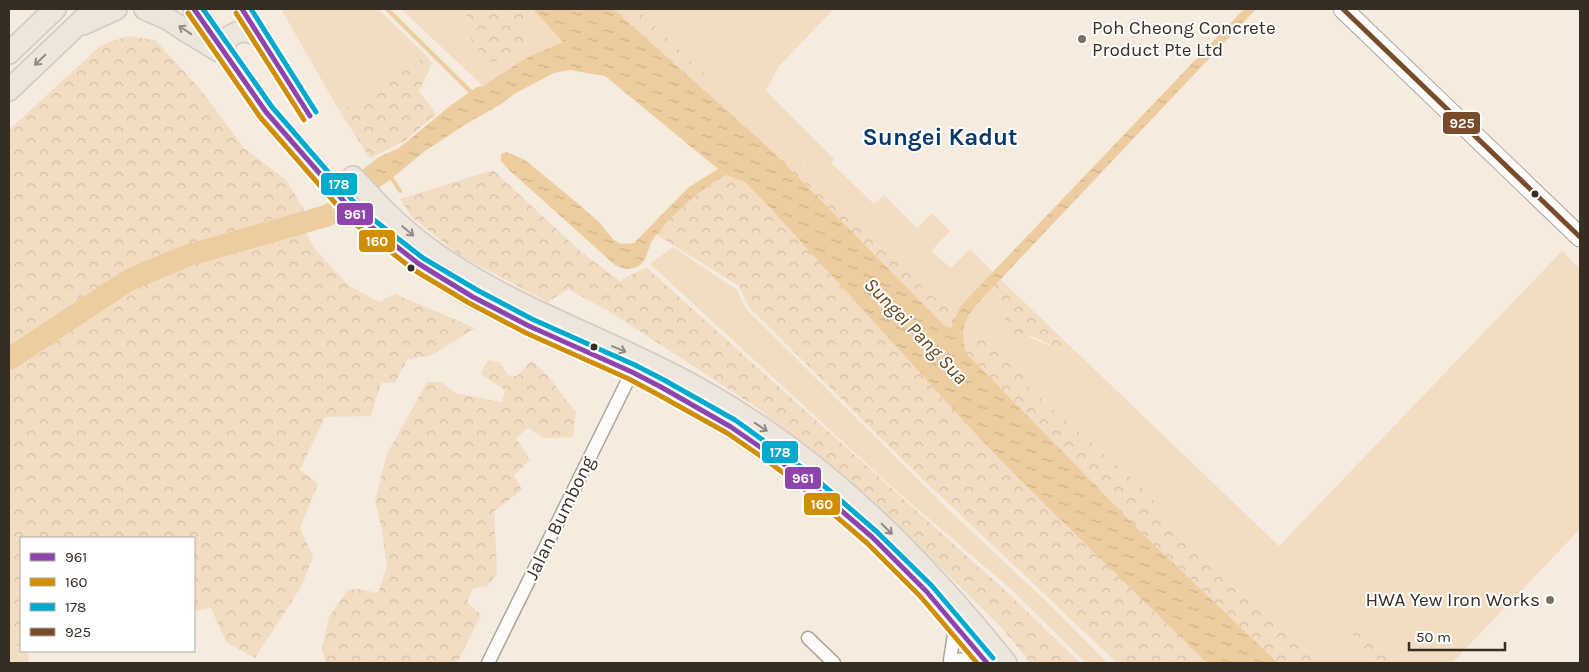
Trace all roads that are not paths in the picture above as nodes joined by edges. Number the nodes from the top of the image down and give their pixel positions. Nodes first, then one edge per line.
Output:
1 (55, 9) edge
2 (94, 9) edge
3 (116, 9) edge
4 (145, 9) edge
5 (194, 9) edge
6 (1343, 9) edge
7 (71, 30) junction
8 (259, 34) dead end
9 (9, 53) edge
10 (226, 57) junction
11 (9, 90) edge
12 (353, 177) dead end
13 (1580, 237) edge
14 (632, 372) junction
15 (951, 619) junction
16 (808, 638) dead end
17 (948, 661) edge
18 (488, 663) edge
19 (834, 663) edge
20 (986, 663) edge
21 (1006, 663) edge

1 - 9 main road
2 - 7 main road
3 - 7 main road
10 -> 4 main road
5 - 10 main road
6 - 13 street
7 -> 11 main road
8 - 10 main road
10 - 14 main road
12 -> 21 main road
14 - 15 main road
14 - 18 street, Jalan Bumbong
15 - 17 street
15 - 20 main road
16 - 19 street
17 - 20 street

